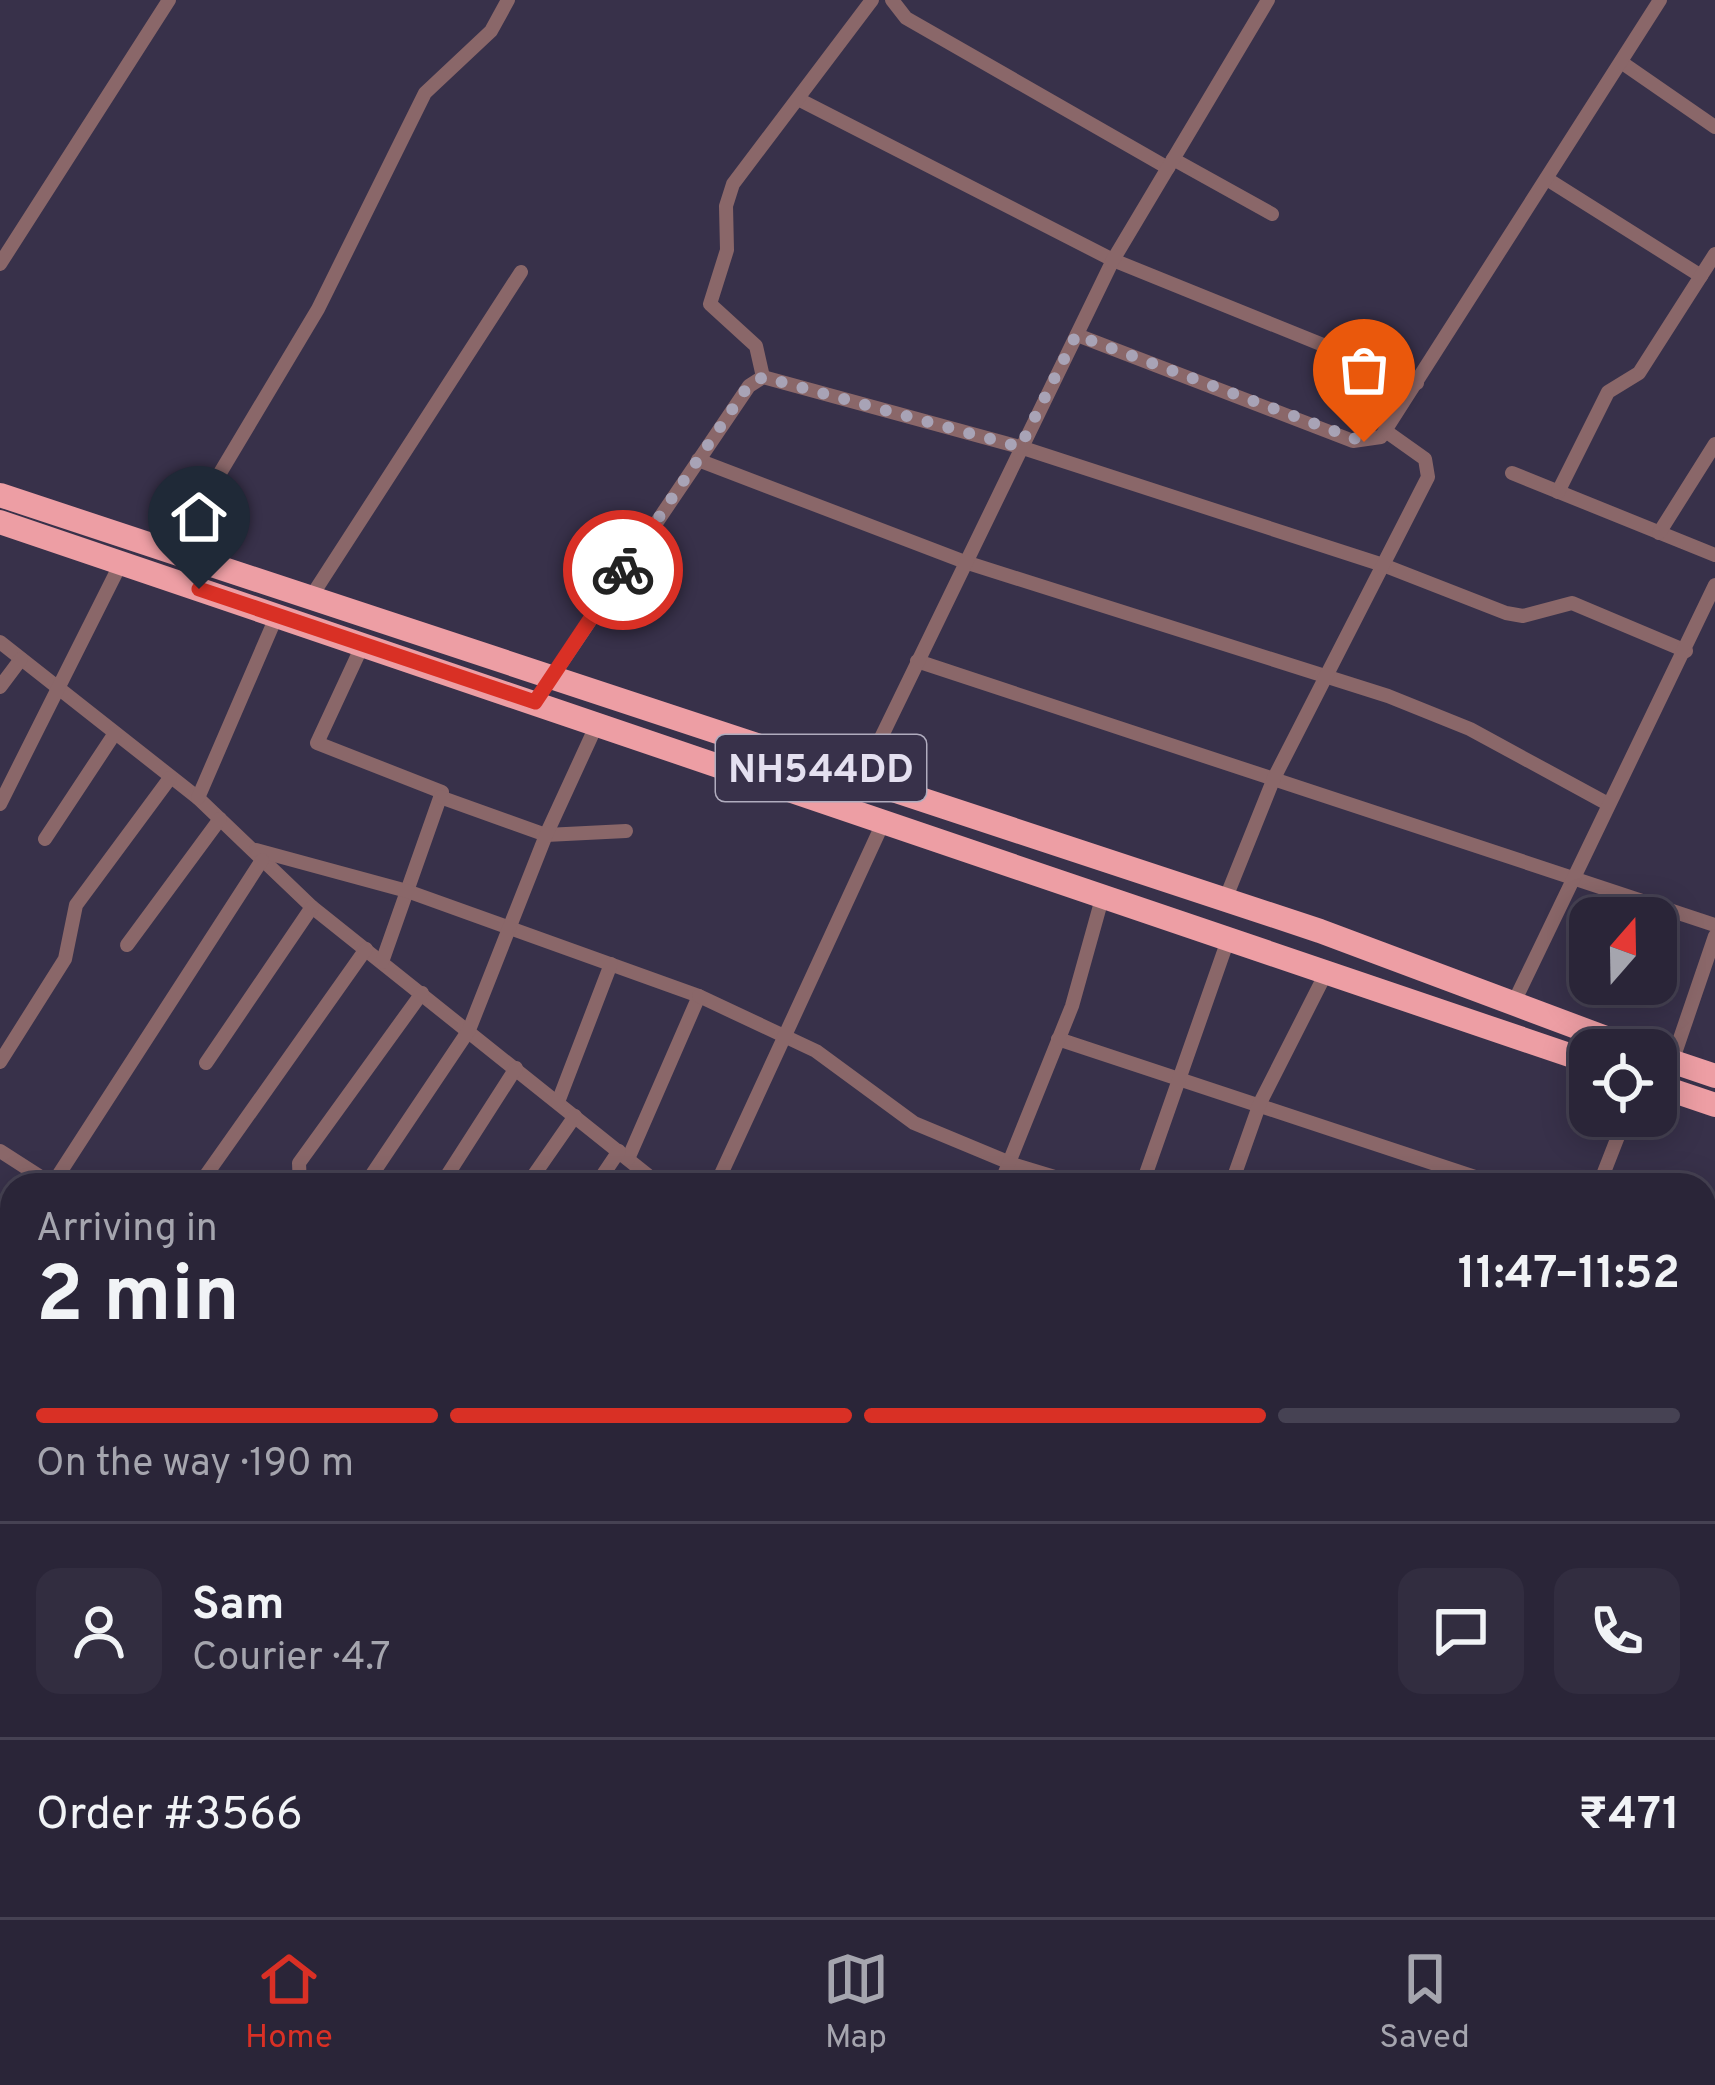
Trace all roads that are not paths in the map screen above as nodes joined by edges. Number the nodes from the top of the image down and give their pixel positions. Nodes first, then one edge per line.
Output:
1 (169, 0) edge
2 (508, 0) edge
3 (872, 0) edge
4 (892, 0) edge
5 (1268, 0) edge
6 (1660, 0) edge
7 (1621, 62) junction
8 (797, 99) junction
9 (1715, 127) edge
10 (1171, 163) junction
11 (1546, 179) junction
12 (1272, 214) dead end
13 (1715, 254) edge
14 (1113, 260) junction
15 (0, 263) edge
16 (521, 272) dead end
17 (1701, 275) junction
18 (1076, 335) junction
19 (763, 377) junction
20 (1417, 383) junction
21 (1387, 432) junction
22 (1715, 444) edge
23 (1020, 447) junction
24 (698, 460) junction
25 (1512, 473) dead end
26 (1558, 492) junction
27 (0, 495) edge
28 (0, 522) edge
29 (1659, 533) junction
30 (1715, 555) edge
31 (171, 556) junction
32 (965, 562) junction
33 (121, 563) junction
34 (1383, 565) junction
35 (1715, 585) edge
36 (309, 600) junction
37 (277, 615) junction
38 (0, 642) edge
39 (363, 644) junction
40 (1686, 651) junction
41 (21, 659) junction
42 (917, 661) junction
43 (1328, 676) junction
44 (549, 679) junction
45 (0, 687) edge
46 (60, 688) junction
47 (535, 702) junction
48 (597, 724) junction
49 (115, 733) junction
50 (170, 778) junction
51 (1274, 778) junction
52 (860, 781) junction
53 (440, 797) junction
54 (198, 798) junction
55 (0, 804) edge
56 (1608, 804) junction
57 (220, 819) junction
58 (883, 823) junction
59 (626, 831) dead end
60 (546, 835) junction
61 (44, 839) dead end
62 (256, 854) junction
63 (1573, 876) junction
64 (407, 891) junction
65 (1102, 895) junction
66 (1225, 900) junction
67 (311, 907) junction
68 (1715, 925) edge
69 (509, 929) junction
70 (1715, 936) edge
71 (1229, 937) junction
72 (128, 945) dead end
73 (366, 949) junction
74 (382, 962) junction
75 (611, 964) junction
76 (1327, 971) junction
77 (422, 993) junction
78 (699, 997) junction
79 (1514, 1002) junction
80 (1584, 1029) edge
81 (1676, 1029) edge
82 (470, 1030) junction
83 (783, 1036) junction
84 (1058, 1040) junction
85 (1569, 1055) edge
86 (0, 1062) edge
87 (206, 1063) dead end
88 (1677, 1063) edge
89 (516, 1068) junction
90 (1715, 1076) edge
91 (1178, 1078) junction
92 (1677, 1092) edge
93 (558, 1102) junction
94 (1260, 1103) junction
95 (1715, 1105) edge
96 (575, 1116) junction
97 (1618, 1137) edge
98 (0, 1150) edge
99 (624, 1155) junction
100 (1008, 1162) junction
101 (34, 1173) edge
102 (59, 1173) edge
103 (208, 1173) edge
104 (299, 1173) edge
105 (373, 1173) edge
106 (449, 1173) edge
107 (535, 1173) edge
108 (607, 1173) edge
109 (646, 1173) edge
110 (721, 1173) edge
111 (1004, 1173) edge
112 (1043, 1173) edge
113 (1146, 1173) edge
114 (1235, 1173) edge
115 (1464, 1173) edge
116 (1605, 1173) edge

1 - 15 street
2 - 31 street
3 - 8 street
4 - 10 street
5 - 10 street
6 - 7 street
7 - 9 street
7 - 11 street
8 - 14 street
8 - 19 street
10 - 12 street
10 - 14 street
11 - 17 street
11 - 20 street
13 - 17 street
14 - 18 street
14 - 20 street
16 - 36 street
17 - 26 street
18 - 21 street
18 - 23 street
19 - 23 street
19 - 24 street
20 - 21 street
21 - 34 street
22 - 29 street
23 - 32 street
23 - 34 street
24 - 32 street
24 - 44 street
25 - 26 street
26 - 29 street
27 - 31 highway, NH544DD
28 - 33 highway, NH544DD
29 - 30 street
31 - 36 highway, NH544DD
32 - 42 street
32 - 43 street
33 - 37 highway, NH544DD
33 - 46 street
34 - 40 street
34 - 43 street
35 - 40 street
36 - 44 highway, NH544DD
37 - 39 highway, NH544DD
37 - 54 street
38 - 41 street
39 - 47 highway, NH544DD
39 - 53 street
40 - 56 street
41 - 45 street
41 - 46 street
42 - 51 street
42 - 52 street
43 - 51 street
43 - 56 street
44 - 47 street
44 - 52 highway, NH544DD
46 - 49 street
46 - 55 street
47 - 48 highway, NH544DD
48 - 58 highway, NH544DD
48 - 60 street
49 - 50 street
49 - 61 street
50 - 54 street
50 - 86 street
51 - 63 street
51 - 66 street
52 - 66 highway, NH544DD
53 - 60 street
53 - 64 street
54 - 57 street
56 - 63 street
57 - 62 street
57 - 72 street
58 - 65 highway, NH544DD
58 - 83 street
59 - 60 street
60 - 69 street
62 - 64 street
62 - 67 street
62 - 102 street
63 - 68 street
63 - 79 street
64 - 69 street
64 - 74 street
65 - 71 highway, NH544DD
65 - 84 street
66 - 79 highway, NH544DD
67 - 73 street
67 - 87 street
69 - 75 street
69 - 82 street
70 - 81 street
71 - 76 highway, NH544DD
71 - 91 street
73 - 74 street
73 - 103 street
74 - 77 street
75 - 78 street
75 - 93 street
76 - 85 highway, NH544DD
76 - 94 street
77 - 82 street
77 - 104 street
78 - 83 street
78 - 99 street
79 - 80 highway, NH544DD
82 - 89 street
82 - 105 street
83 - 100 street
83 - 110 street
84 - 91 street
84 - 100 street
88 - 90 highway
89 - 93 street
89 - 106 street
91 - 94 street
91 - 113 street
92 - 95 highway
93 - 96 street
94 - 114 street
94 - 115 street
96 - 99 street
96 - 107 street
97 - 116 street
98 - 101 street
99 - 108 street
99 - 109 street
100 - 111 street
100 - 112 street

